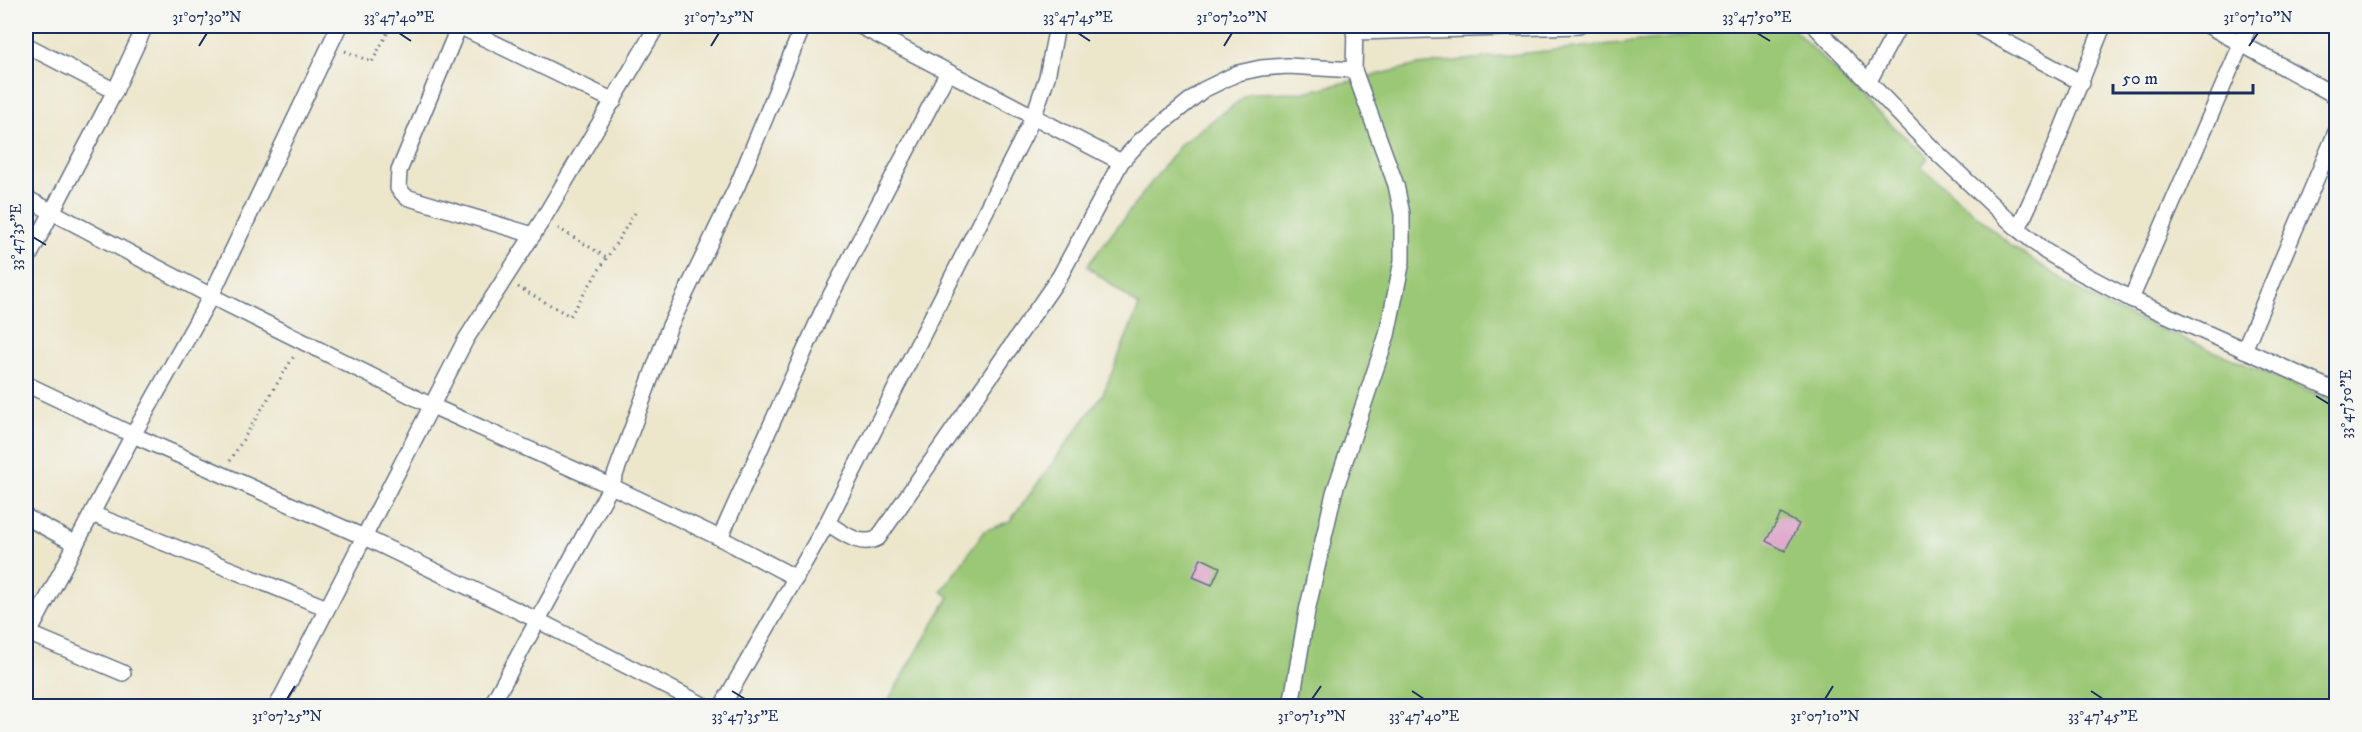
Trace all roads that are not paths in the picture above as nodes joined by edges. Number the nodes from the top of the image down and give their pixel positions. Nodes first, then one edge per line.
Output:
1 (145, 26) edge
2 (339, 26) edge
3 (657, 26) edge
4 (803, 26) edge
5 (860, 26) edge
6 (1058, 26) edge
7 (1578, 26) edge
8 (1815, 26) edge
9 (1899, 26) edge
10 (2103, 26) edge
11 (2209, 26) edge
12 (2249, 26) edge
13 (1354, 29) edge
14 (1982, 29) dead end
15 (2241, 43) junction
16 (26, 45) edge
17 (1354, 70) junction
18 (948, 72) junction
19 (1869, 81) junction
20 (2082, 82) junction
21 (115, 91) junction
22 (2337, 96) edge
23 (614, 101) junction
24 (1033, 118) junction
25 (2337, 132) edge
26 (1121, 162) junction
27 (26, 198) edge
28 (53, 213) junction
29 (2018, 230) junction
30 (533, 235) junction
31 (26, 262) edge
32 (211, 296) junction
33 (2131, 299) junction
34 (2244, 350) junction
35 (26, 384) edge
36 (2337, 391) edge
37 (430, 405) junction
38 (133, 435) junction
39 (611, 486) junction
40 (92, 514) junction
41 (26, 517) edge
42 (827, 523) junction
43 (364, 537) junction
44 (720, 538) junction
45 (76, 544) junction
46 (796, 578) junction
47 (327, 608) junction
48 (539, 621) junction
49 (27, 636) edge
50 (123, 674) dead end
51 (277, 706) edge
52 (491, 706) edge
53 (705, 706) edge
54 (722, 706) edge
55 (1291, 706) edge

1 - 21 street
2 - 32 street
3 - 23 street
4 - 39 street
5 - 18 street
6 - 24 street
7 - 13 street
8 - 19 street
9 - 19 street
10 - 20 street
11 - 15 street
12 - 15 street
13 - 17 street
14 - 20 street
15 - 22 street
15 - 33 street
16 - 21 street
17 - 26 street
17 - 55 street
18 - 24 street
18 - 44 street
19 - 29 street
20 - 29 street
21 - 28 street
23 - 30 street
23 - 30 street
24 - 26 street
24 - 42 street
25 - 34 street
26 - 42 street
27 - 28 street
28 - 31 street
28 - 32 street
29 - 33 street
30 - 37 street
32 - 37 street
32 - 38 street
33 - 34 street
34 - 36 street
35 - 38 street
37 - 39 street
37 - 43 street
38 - 40 street
38 - 43 street
39 - 44 street
39 - 48 street
40 - 45 street
40 - 47 street
41 - 45 street
42 - 46 street
43 - 47 street
43 - 48 street
44 - 46 street
45 - 49 street
46 - 54 street
47 - 51 street
48 - 52 street
48 - 53 street
49 - 50 street

